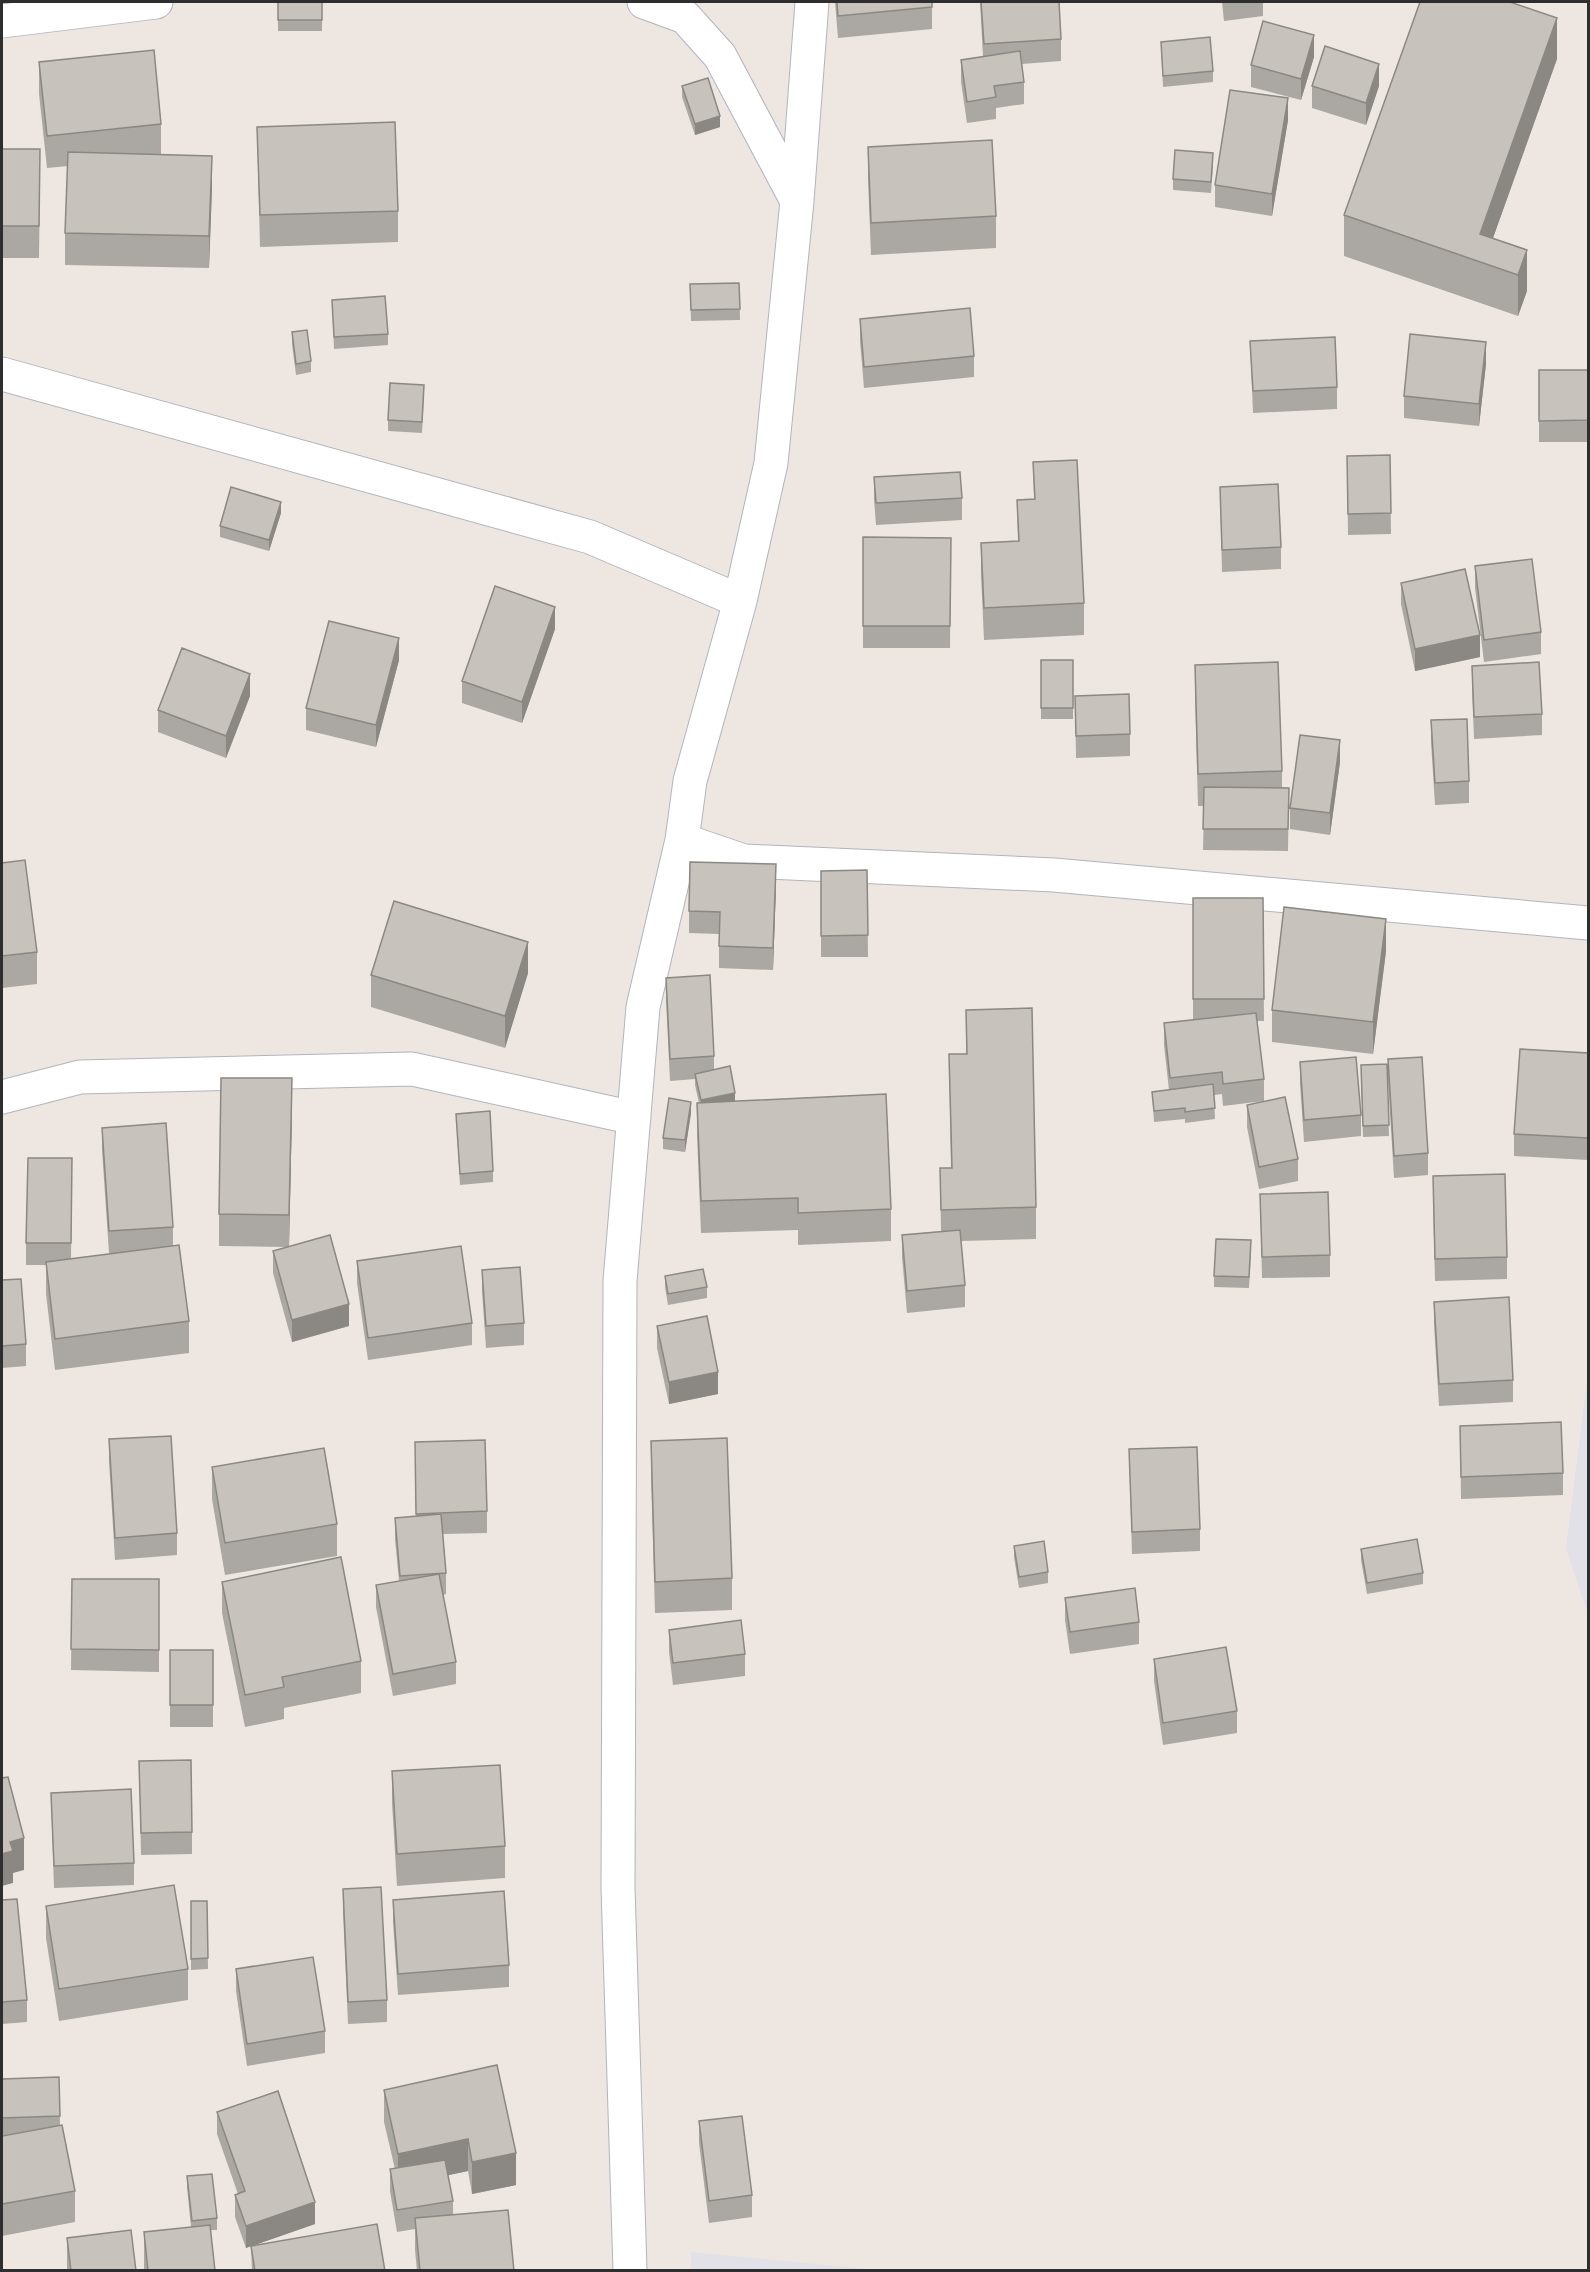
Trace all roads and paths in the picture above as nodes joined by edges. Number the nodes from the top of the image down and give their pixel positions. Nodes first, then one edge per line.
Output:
1 (156, 2) edge
2 (644, 2) edge
3 (812, 2) edge
4 (2, 21) edge
5 (797, 201) junction
6 (2, 374) edge
7 (740, 601) junction
8 (682, 840) junction
9 (1588, 923) edge
10 (2, 1097) edge
11 (634, 1118) junction
12 (630, 2271) edge

1 - 4 street
2 - 5 street
3 - 5 street
5 - 7 street
6 - 7 street
7 - 8 street
8 - 9 street
8 - 11 street
10 - 11 street
11 - 12 street

